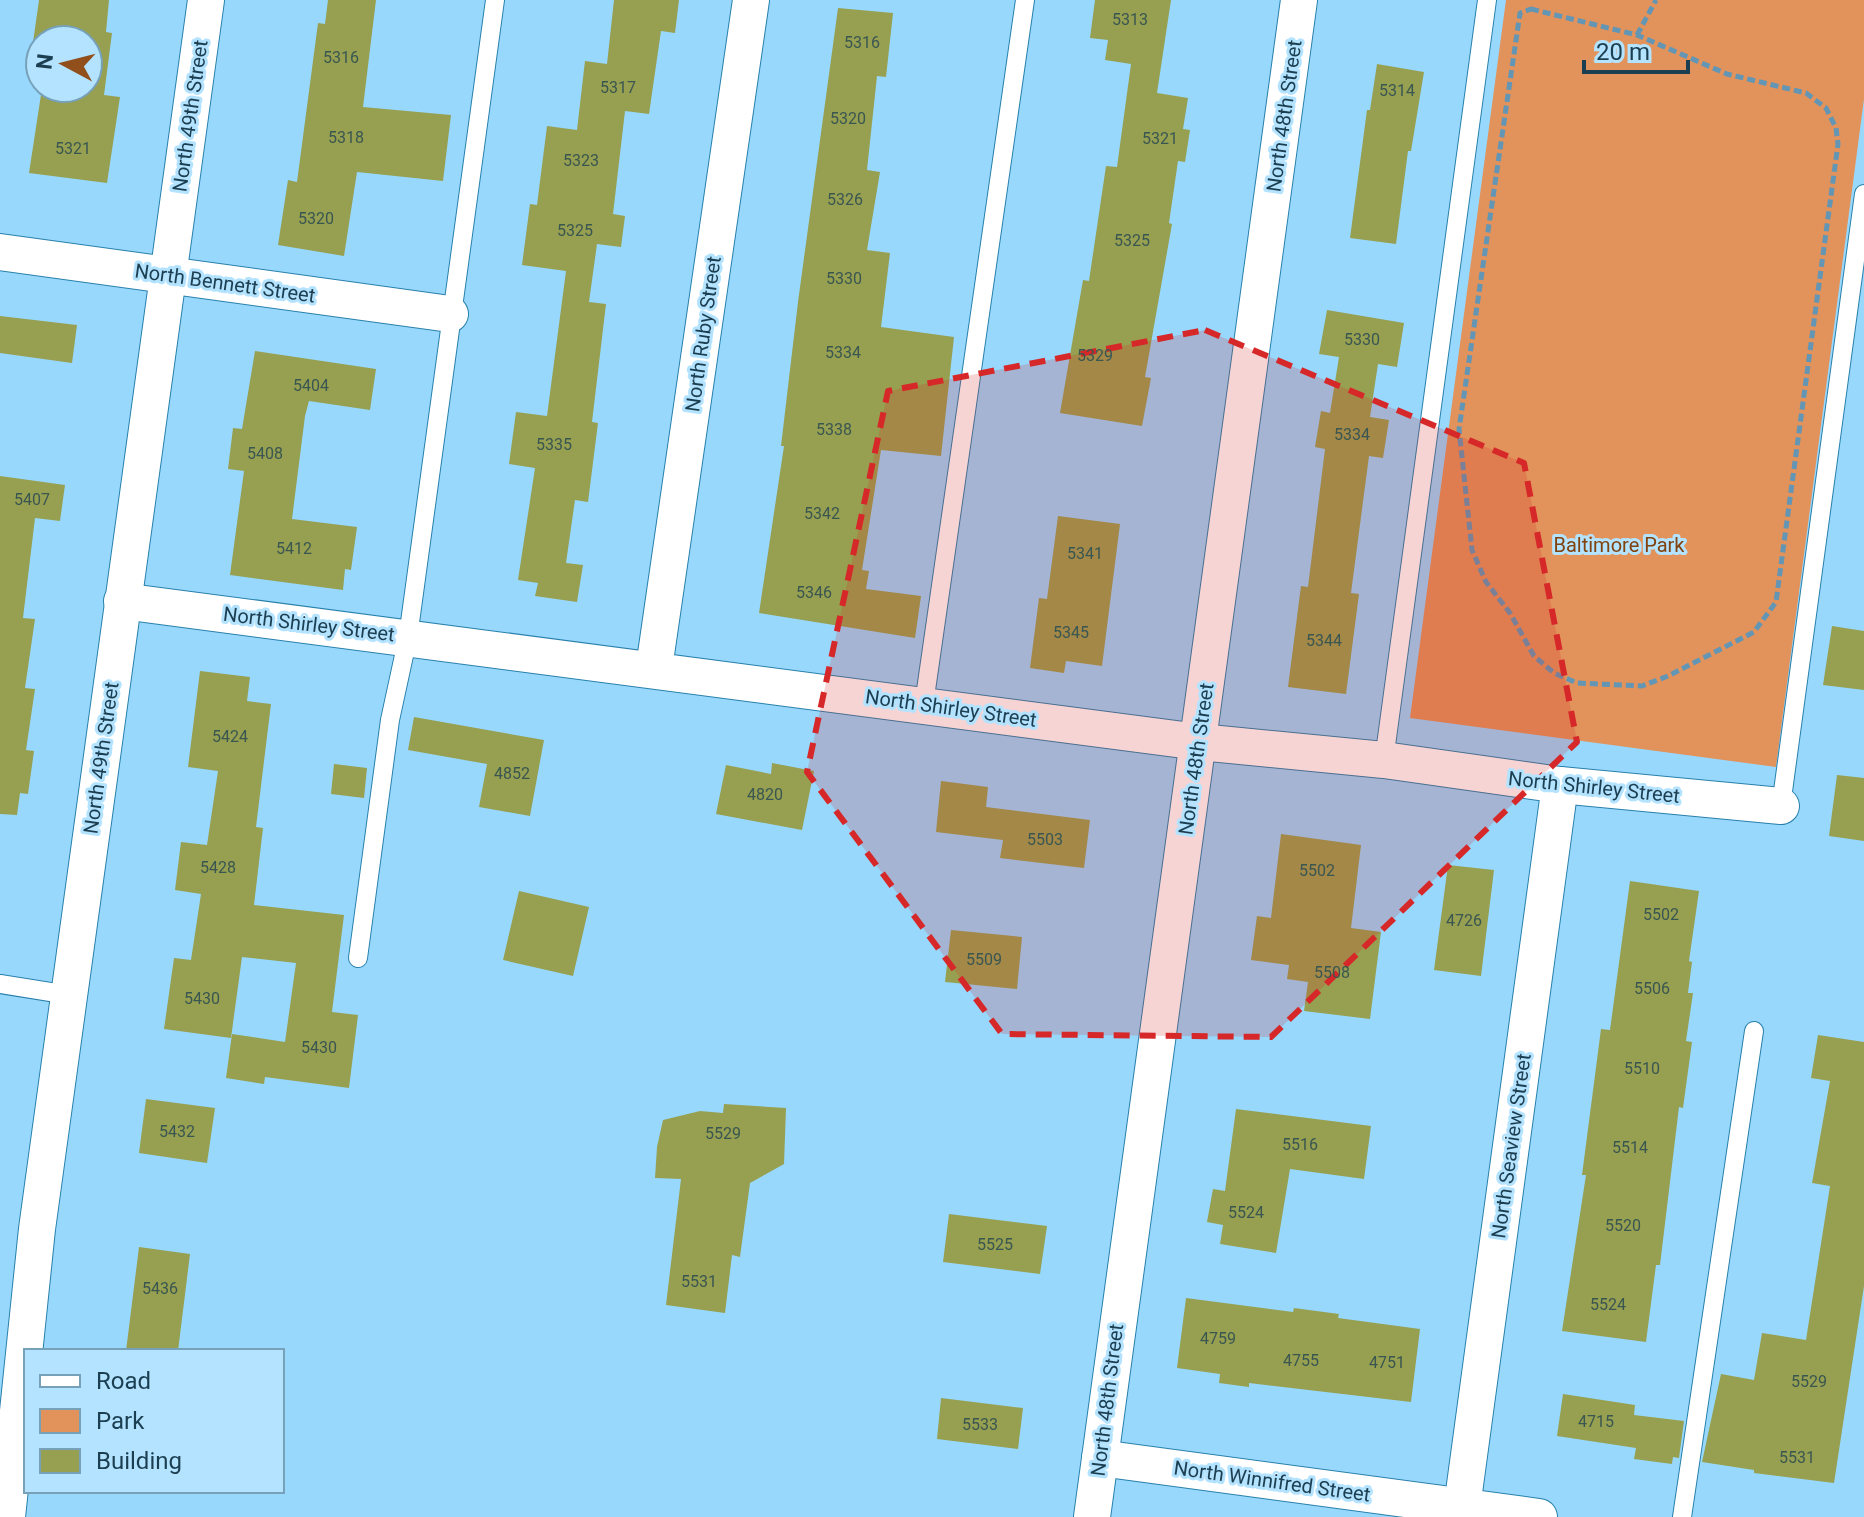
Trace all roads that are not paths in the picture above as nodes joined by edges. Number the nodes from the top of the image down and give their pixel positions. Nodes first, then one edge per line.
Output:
1 (206, 0) edge
2 (495, 0) edge
3 (751, 0) edge
4 (1025, 0) edge
5 (1299, 0) edge
6 (1487, 0) edge
7 (1864, 194) edge
8 (0, 252) edge
9 (168, 275) junction
10 (450, 314) junction
11 (122, 601) junction
12 (408, 637) junction
13 (654, 668) junction
14 (924, 704) junction
15 (1199, 742) junction
16 (1384, 760) junction
17 (1560, 785) junction
18 (1781, 806) joint
19 (358, 958) dead end
20 (0, 984) edge
21 (69, 995) junction
22 (1754, 1031) dead end
23 (24, 1349) edge
24 (24, 1354) edge
25 (1100, 1458) junction
26 (1468, 1511) edge
27 (7, 1517) edge
28 (1092, 1517) edge
29 (1539, 1517) edge
30 (1682, 1517) edge

1 - 9 street, North 49th Street
2 - 10 lane
3 - 13 street, North Ruby Street
4 - 14 lane
5 - 15 street, North 48th Street
6 - 16 lane
7 - 18 lane
8 - 9 street, North Bennett Street
9 - 10 street, North Bennett Street
9 - 11 street, North 49th Street
10 - 12 lane
11 - 12 street, North Shirley Street
11 - 21 street, North 49th Street
12 - 13 street, North Shirley Street
12 - 19 lane
13 - 14 street, North Shirley Street
14 - 15 street, North Shirley Street
15 - 16 street, North Shirley Street
15 - 25 street, North 48th Street
16 - 17 street, North Shirley Street
17 - 18 street, North Shirley Street
17 - 26 street, North Seaview Street
20 - 21 lane
21 - 23 street, North 49th Street
22 - 30 lane
24 - 27 street, North 49th Street
25 - 26 street, North Winnifred Street
25 - 28 street, North 48th Street
26 - 29 street, North Winnifred Street

